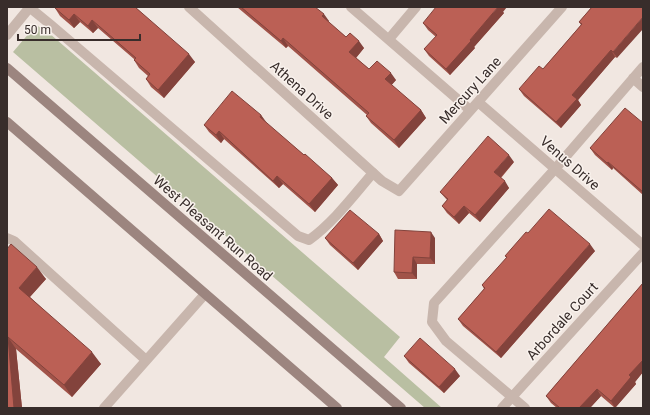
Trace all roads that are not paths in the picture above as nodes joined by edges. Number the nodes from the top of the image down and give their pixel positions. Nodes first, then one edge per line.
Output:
1 (29, 7) edge
2 (189, 7) edge
3 (351, 7) edge
4 (416, 7) edge
5 (562, 7) edge
6 (7, 35) edge
7 (388, 39) junction
8 (643, 67) edge
9 (7, 68) edge
10 (633, 78) junction
11 (643, 87) edge
12 (478, 102) junction
13 (470, 110) junction
14 (7, 122) edge
15 (555, 169) junction
16 (373, 173) junction
17 (399, 191) joint
18 (7, 238) edge
19 (643, 245) edge
20 (643, 253) edge
21 (205, 294) junction
22 (146, 360) junction
23 (512, 397) junction
24 (104, 408) edge
25 (337, 408) edge
26 (401, 408) edge
27 (502, 408) edge
28 (525, 408) edge

1 - 6 street
1 - 16 street
2 - 16 street, Athena Drive
3 - 7 street
4 - 7 street
5 - 12 street, Mercury Lane
7 - 13 street
8 - 10 street
9 - 26 main road, West Pleasant Run Road
10 - 11 street
10 - 15 street
12 - 13 street, Mercury Lane
12 - 15 street, Venus Drive
13 - 17 street, Mercury Lane
14 - 21 main road
15 - 19 street, Venus Drive
15 - 23 street
16 - 17 street, Athena Drive
18 - 22 street
20 - 23 street, Arbordale Court
21 - 22 street
21 - 25 main road
22 - 24 street
23 - 27 street, Arbordale Court
23 - 28 street

